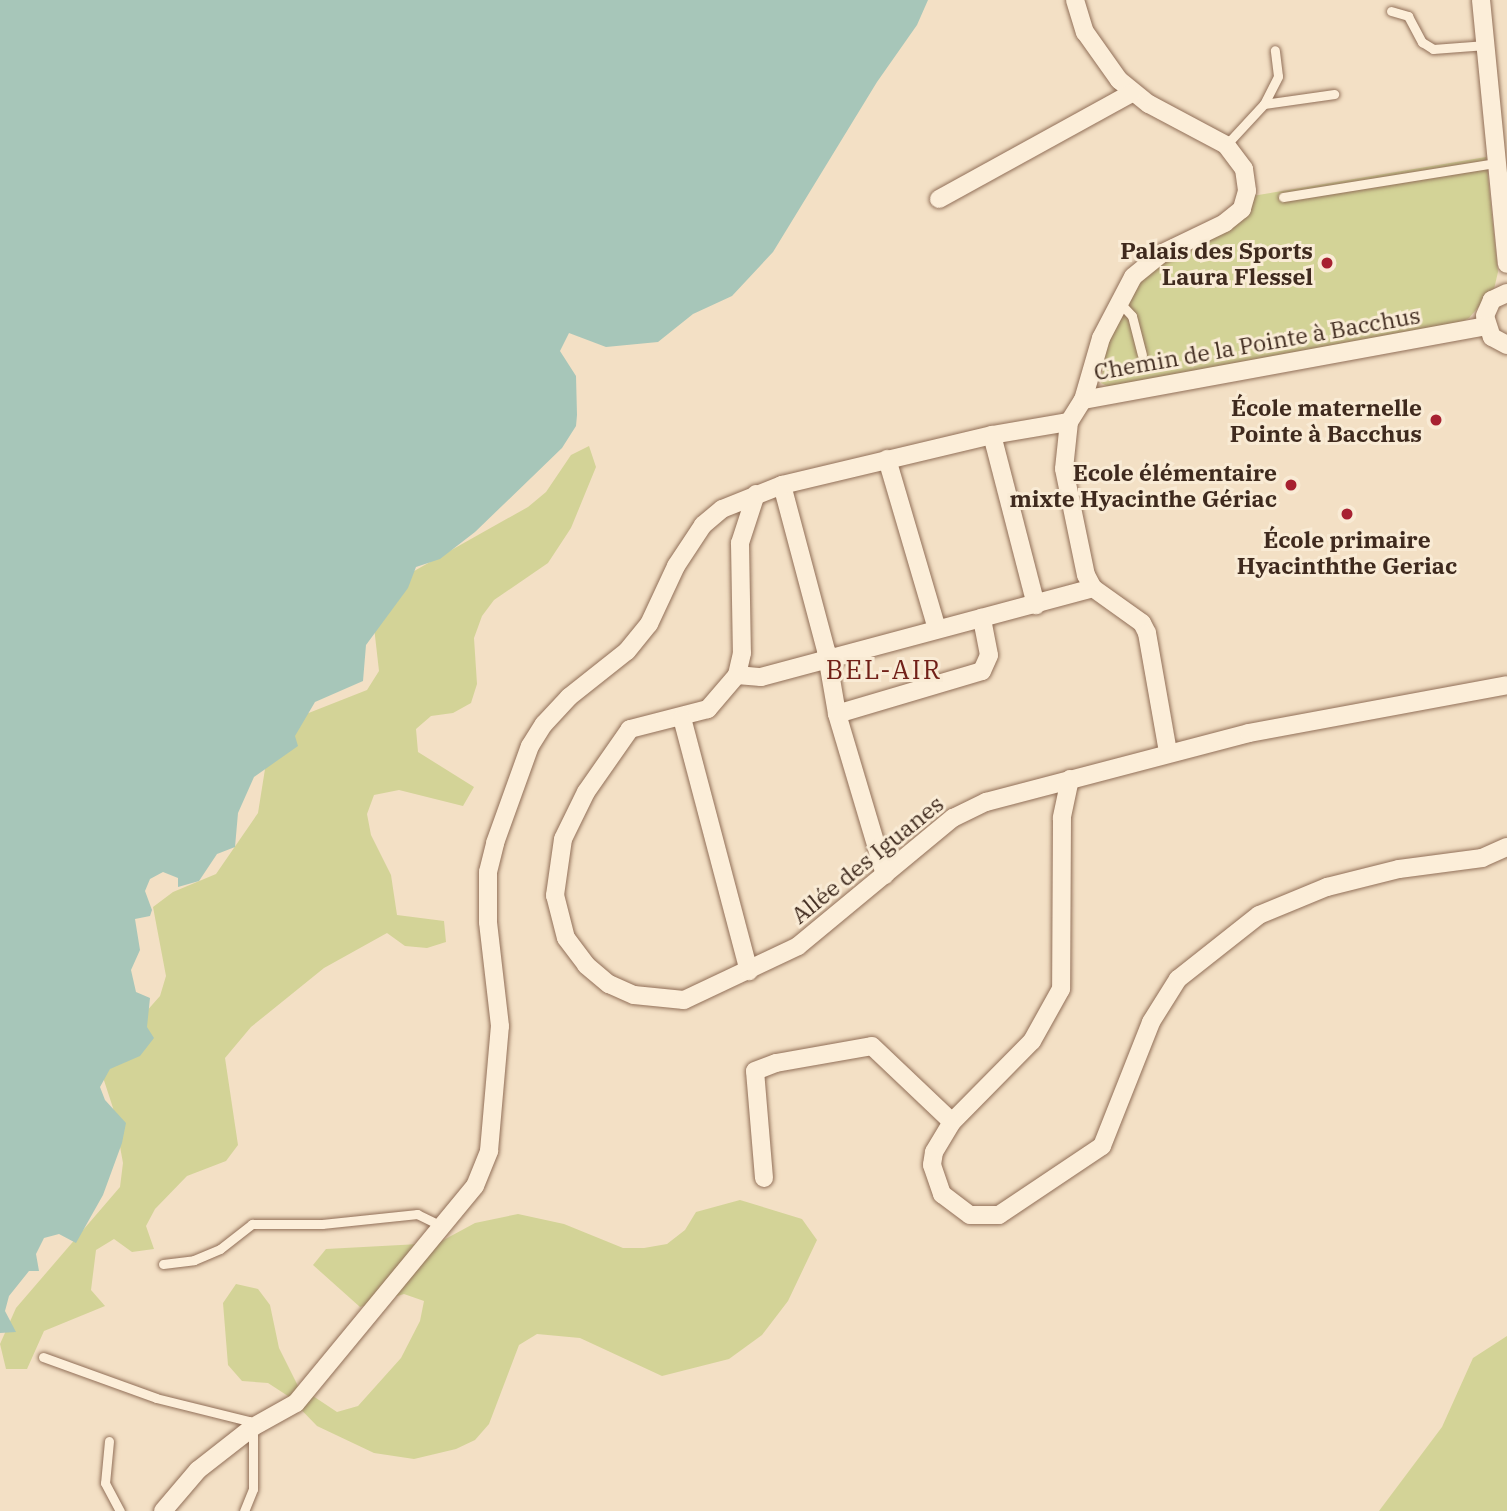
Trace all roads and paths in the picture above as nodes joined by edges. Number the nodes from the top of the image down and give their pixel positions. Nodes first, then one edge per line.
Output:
1 (1075, 0) edge
2 (1481, 0) edge
3 (1391, 11) dead end
4 (1486, 45) junction
5 (1275, 50) dead end
6 (1132, 93) junction
7 (1334, 94) dead end
8 (1264, 104) junction
9 (1226, 145) junction
10 (1496, 163) junction
11 (1283, 197) dead end
12 (939, 199) dead end
13 (1507, 264) edge
14 (1507, 293) edge
15 (1119, 302) junction
16 (1485, 326) junction
17 (1507, 345) edge
18 (1142, 355) dead end
19 (1083, 400) junction
20 (1069, 422) junction
21 (992, 435) junction
22 (887, 459) junction
23 (782, 485) junction
24 (755, 494) junction
25 (1093, 588) junction
26 (1036, 605) junction
27 (982, 618) junction
28 (937, 629) junction
29 (826, 661) junction
30 (737, 675) junction
31 (1507, 685) edge
32 (837, 715) junction
33 (682, 718) junction
34 (1168, 752) junction
35 (1070, 779) junction
36 (1507, 847) edge
37 (886, 875) junction
38 (749, 971) junction
39 (952, 1122) junction
40 (764, 1178) dead end
41 (442, 1226) junction
42 (163, 1264) dead end
43 (43, 1357) dead end
44 (253, 1427) junction
45 (109, 1441) dead end
46 (120, 1511) edge
47 (163, 1511) edge
48 (244, 1511) edge

1 - 6 street
2 - 4 street
3 - 4 lane
4 - 10 street
5 - 8 lane
6 - 9 street
6 - 12 street
7 - 8 lane
8 - 9 lane
9 - 15 street
10 - 11 lane
10 - 13 street
14 - 16 street
15 - 18 lane
15 - 19 street
16 - 17 street
16 - 19 street, Chemin de la Pointe à Bacchus
19 - 20 street, Chemin de la Pointe à Bacchus
20 - 21 street
20 - 25 street
21 - 22 street
21 - 26 street
22 - 23 street
22 - 28 street
23 - 24 street
23 - 29 street
24 - 30 street
24 - 41 street
25 - 26 street
25 - 34 street
26 - 27 street
27 - 28 street
27 - 32 street
28 - 29 street
29 - 30 street
29 - 32 street
30 - 33 street, Allée des Iguanes
31 - 34 street, Allée des Iguanes
32 - 37 street
33 - 38 street
33 - 38 street, Allée des Iguanes
34 - 35 street, Allée des Iguanes
35 - 37 street, Allée des Iguanes
35 - 39 street
36 - 39 street
37 - 38 street, Allée des Iguanes
39 - 40 street
41 - 42 lane
41 - 44 street
43 - 44 lane
44 - 47 street
44 - 48 lane
45 - 46 lane

